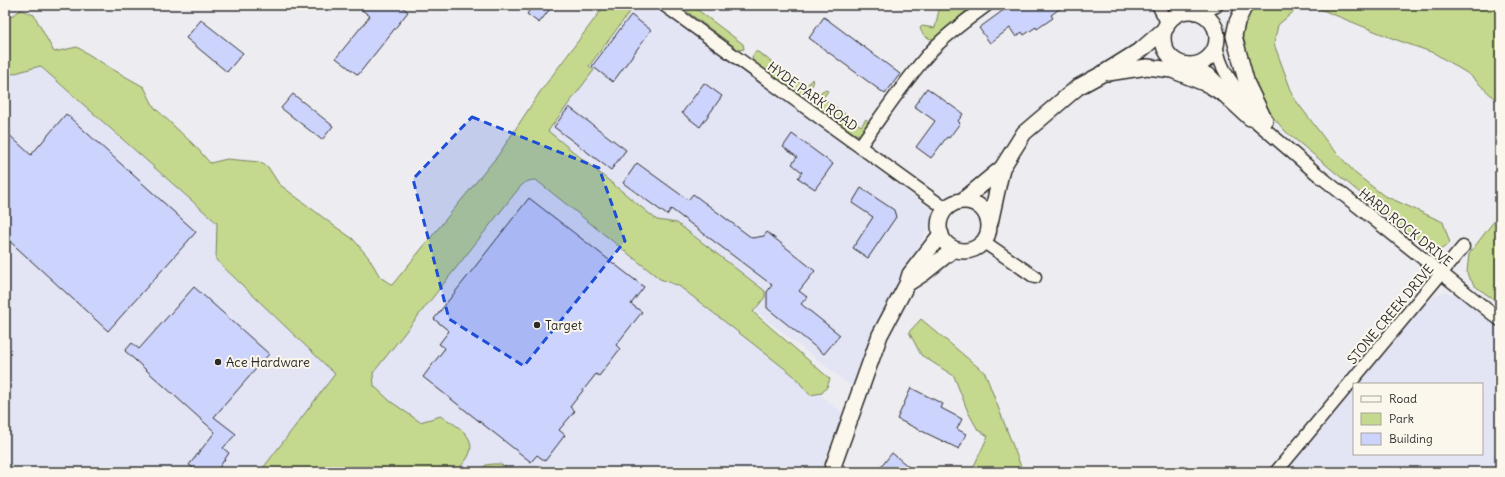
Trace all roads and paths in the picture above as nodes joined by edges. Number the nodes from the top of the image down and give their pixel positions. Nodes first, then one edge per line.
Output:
1 (664, 5) edge
2 (987, 5) edge
3 (1158, 5) edge
4 (1216, 5) edge
5 (1245, 5) edge
6 (1186, 10) edge
7 (1167, 26) junction
8 (1217, 43) junction
9 (1171, 57) junction
10 (1188, 65) junction
11 (1102, 74) junction
12 (1250, 118) junction
13 (1265, 121) junction
14 (860, 146) junction
15 (1296, 156) junction
16 (1002, 168) junction
17 (962, 201) junction
18 (946, 209) junction
19 (990, 223) junction
20 (941, 234) junction
21 (984, 242) junction
22 (1463, 248) dead end
23 (954, 249) junction
24 (1441, 274) junction
25 (1035, 277) dead end
26 (907, 284) junction
27 (1500, 320) edge
28 (831, 472) edge
29 (1276, 472) edge

1 - 14 street, HYDE PARK ROAD
2 - 14 street
3 - 7 street
4 - 6 main road
5 - 8 main road
5 - 13 main road
6 - 7 main road
6 - 8 main road
7 - 9 main road
7 - 11 main road
8 - 10 main road
8 - 13 street, HARD ROCK DRIVE
9 - 10 main road
9 - 11 main road
10 - 12 street, HARD ROCK DRIVE
11 - 12 main road
11 - 16 main road
12 - 15 street, HARD ROCK DRIVE
13 - 15 street, HARD ROCK DRIVE
14 - 18 street, HYDE PARK ROAD
15 - 24 street, HARD ROCK DRIVE
16 - 17 main road
16 - 19 main road
17 - 18 main road
17 - 19 main road
18 - 20 main road
19 - 21 main road
20 - 23 main road
20 - 26 main road
21 - 23 main road
21 - 25 street
22 - 24 street, STONE CREEK DRIVE
23 - 26 main road
24 - 27 street, HARD ROCK DRIVE
24 - 29 street, STONE CREEK DRIVE
26 - 28 main road

